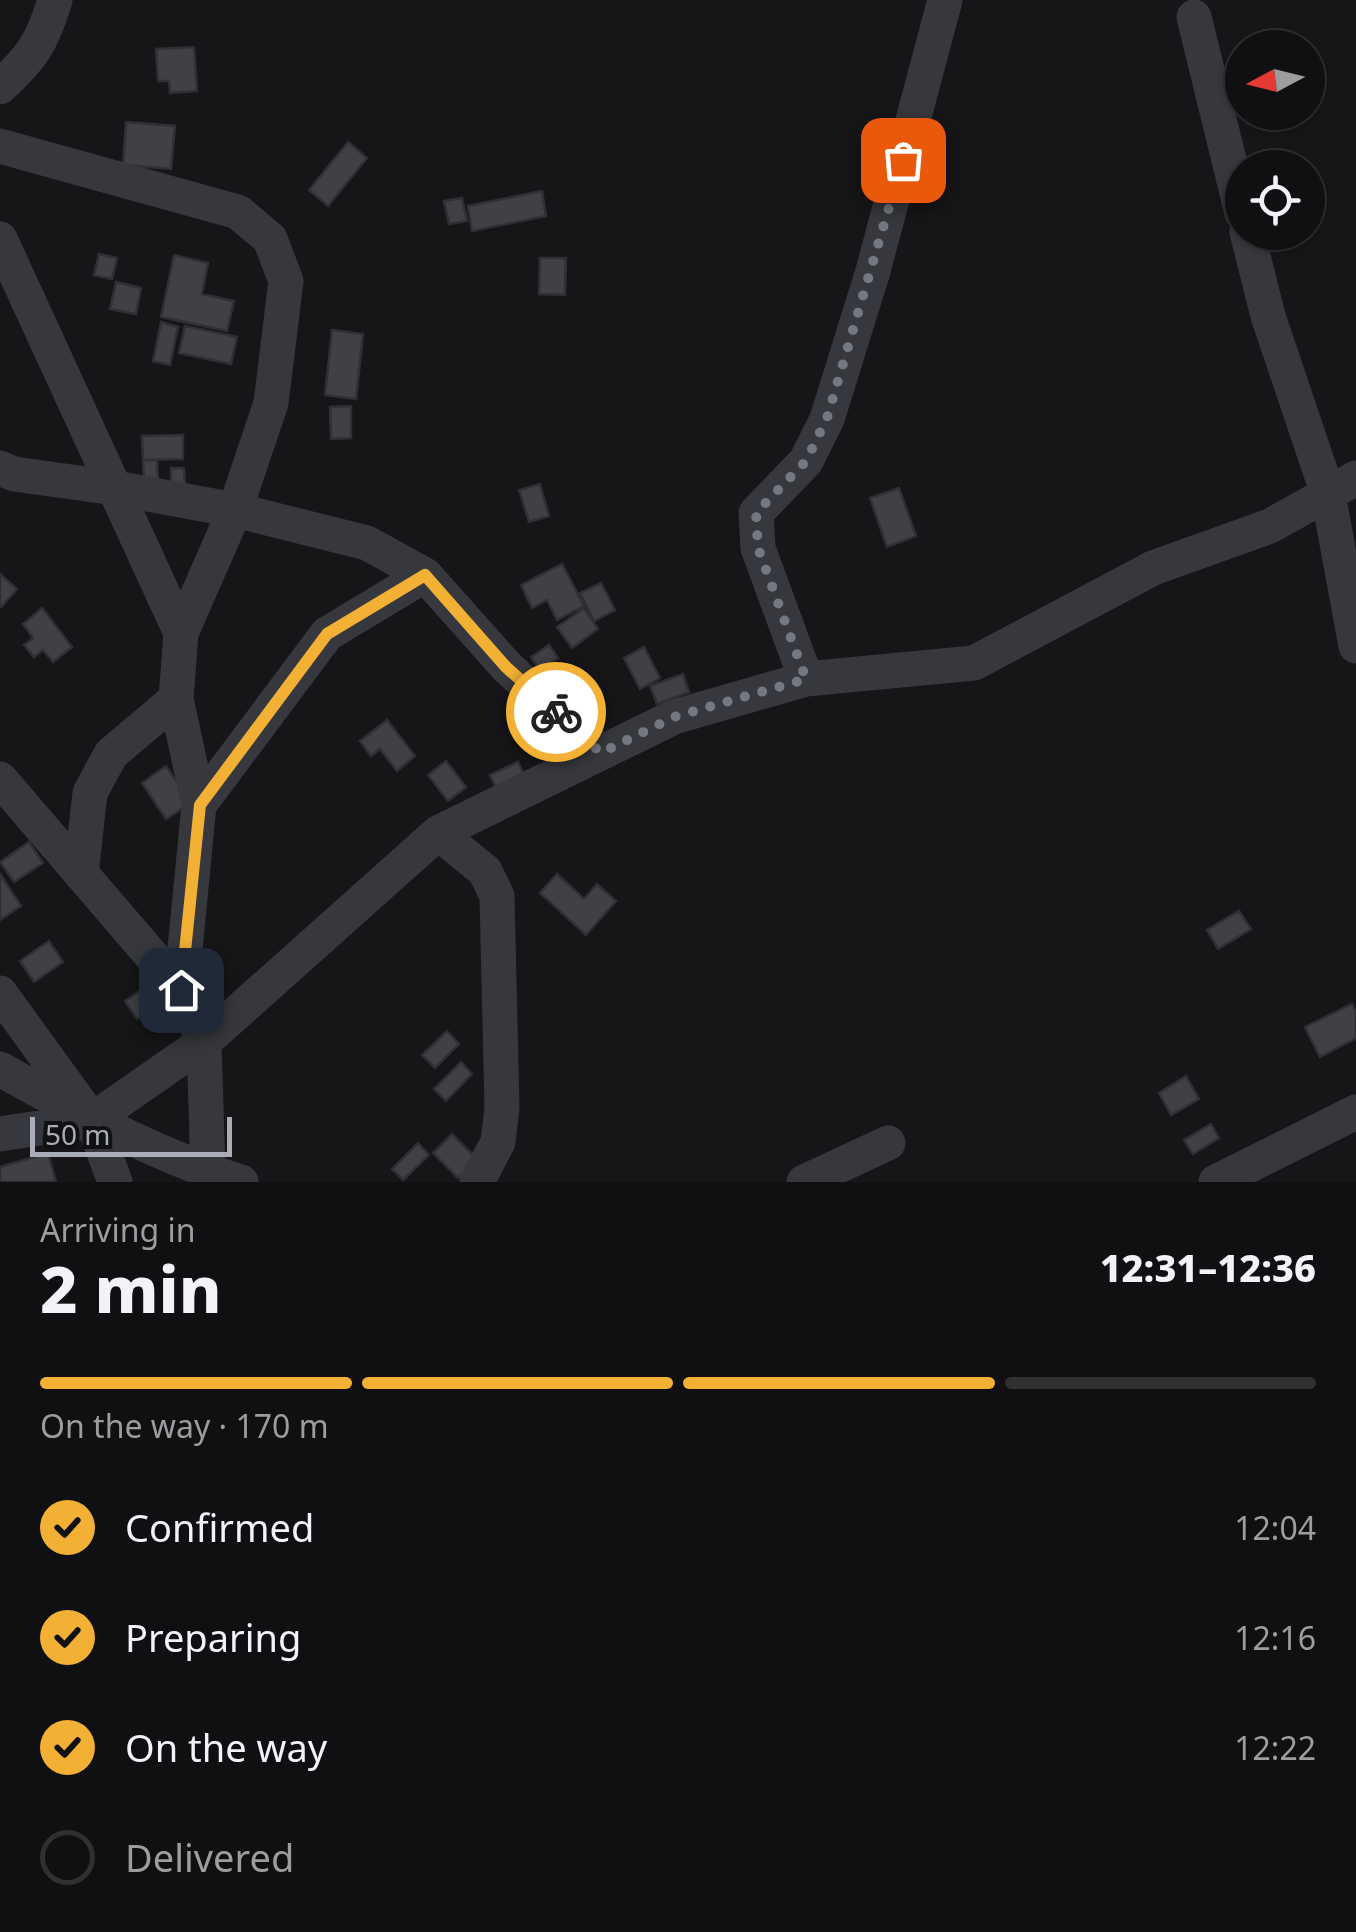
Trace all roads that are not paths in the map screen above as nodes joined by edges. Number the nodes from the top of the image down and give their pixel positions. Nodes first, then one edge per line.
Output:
1 (56, 0) edge
2 (945, 0) edge
3 (1194, 17) dead end
4 (0, 87) edge
5 (0, 146) edge
6 (1227, 150) edge
7 (0, 238) edge
8 (1252, 250) edge
9 (5, 480) edge
10 (115, 488) junction
11 (1343, 504) edge
12 (235, 510) junction
13 (425, 575) junction
14 (181, 633) junction
15 (1356, 646) edge
16 (806, 679) junction
17 (176, 699) junction
18 (601, 753) junction
19 (0, 780) edge
20 (200, 805) junction
21 (438, 834) junction
22 (82, 874) junction
23 (181, 990) junction
24 (0, 993) edge
25 (204, 1042) junction
26 (0, 1070) edge
27 (1356, 1112) edge
28 (92, 1120) junction
29 (0, 1134) edge
30 (888, 1143) dead end
31 (224, 1177) edge
32 (115, 1182) edge
33 (477, 1182) edge
34 (804, 1182) edge
35 (1216, 1182) edge

1 - 4 street
2 - 16 street
3 - 6 street
5 - 12 street
7 - 10 street
8 - 11 street
9 - 10 street
10 - 12 street
10 - 14 street
11 - 15 street
11 - 16 street
12 - 13 street
12 - 14 street
13 - 18 street
13 - 20 street
14 - 17 street
16 - 18 street
17 - 20 street
17 - 22 street
18 - 21 street
19 - 22 street
20 - 23 street
21 - 25 street
21 - 33 street
22 - 23 street
23 - 25 street
24 - 28 street
25 - 28 street
25 - 31 street
26 - 28 street
27 - 35 street
28 - 29 street
28 - 31 street
28 - 32 street
30 - 34 street

